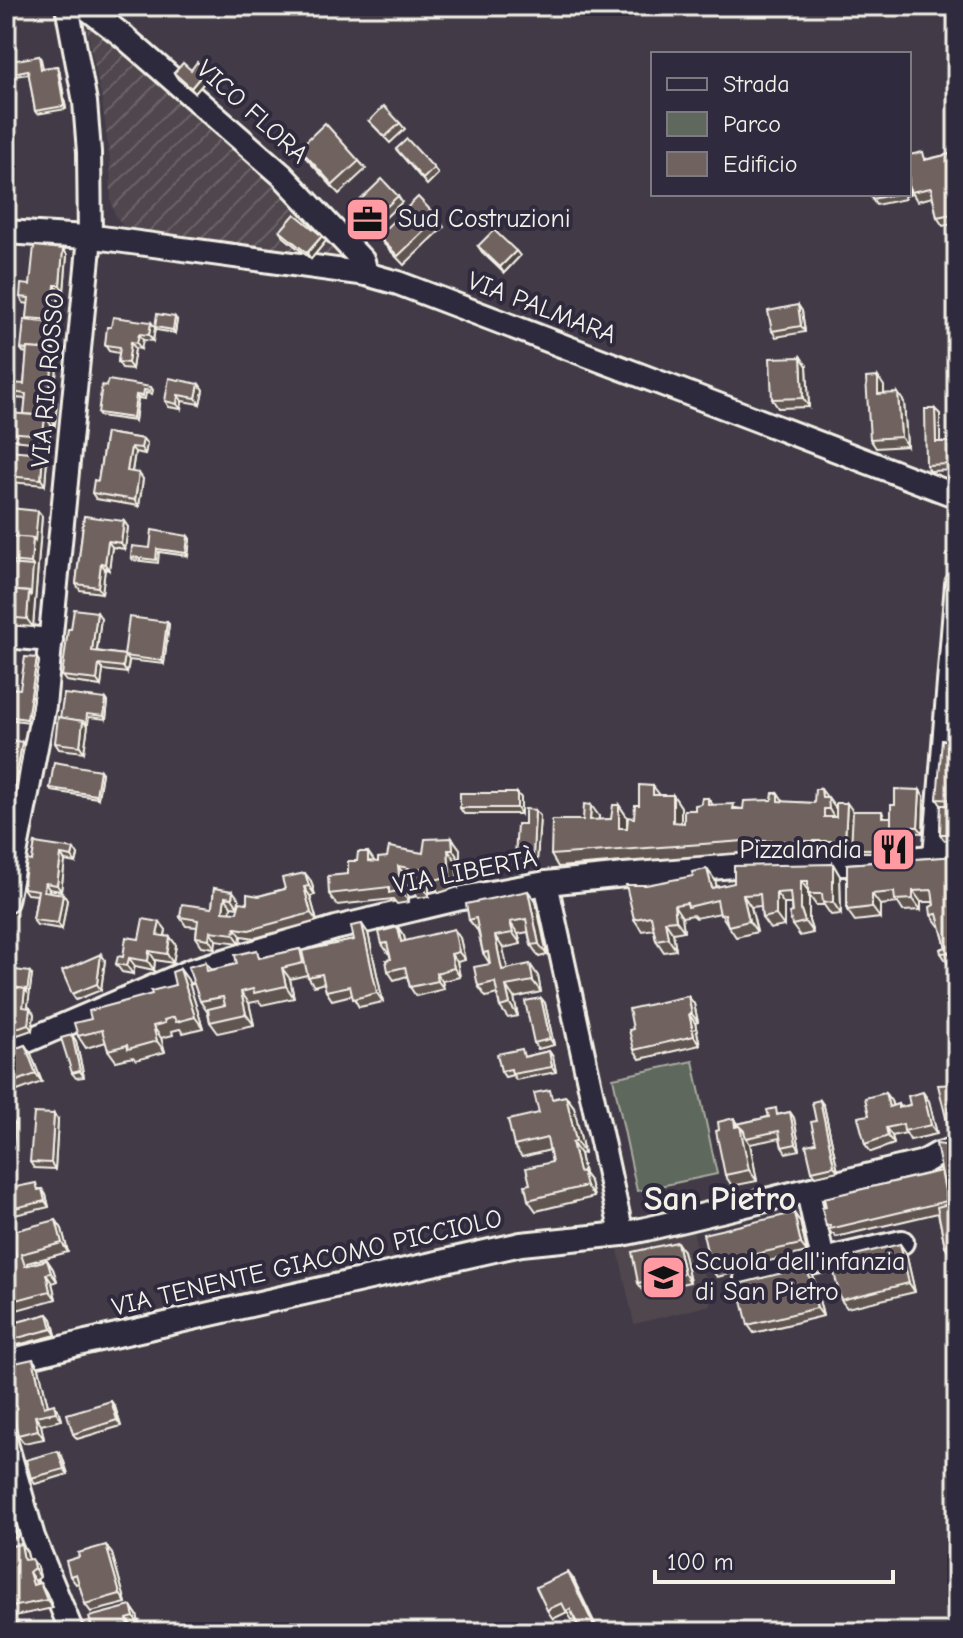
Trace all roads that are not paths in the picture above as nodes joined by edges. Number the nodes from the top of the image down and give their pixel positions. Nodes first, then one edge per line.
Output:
1 (67, 6) edge
2 (84, 6) edge
3 (6, 232) edge
4 (90, 237) junction
5 (366, 274) junction
6 (957, 496) edge
7 (957, 584) edge
8 (6, 636) edge
9 (51, 640) junction
10 (951, 715) edge
11 (946, 855) edge
12 (546, 883) junction
13 (6, 901) edge
14 (6, 1050) edge
15 (957, 1149) edge
16 (808, 1192) junction
17 (622, 1234) junction
18 (902, 1242) edge
19 (823, 1260) junction
20 (746, 1278) edge
21 (6, 1362) edge
22 (6, 1443) edge
23 (72, 1632) edge

1 - 4 street, VIA RIO ROSSO
2 - 5 street, VICO FLORA
3 - 4 street, VIA PALMARA
4 - 5 street, VIA PALMARA
4 - 9 street, VIA RIO ROSSO
5 - 6 street, VIA PALMARA
7 - 10 street
8 - 9 street
9 - 13 street, VIA RIO ROSSO
10 - 11 street
11 - 12 street, VIA LIBERTÀ
12 - 14 street, VIA LIBERTÀ
12 - 17 street
15 - 16 street, VIA TENENTE GIACOMO PICCIOLO
16 - 17 street, VIA TENENTE GIACOMO PICCIOLO
16 - 19 street
17 - 21 street, VIA TENENTE GIACOMO PICCIOLO
18 - 19 street
19 - 20 street
22 - 23 street

